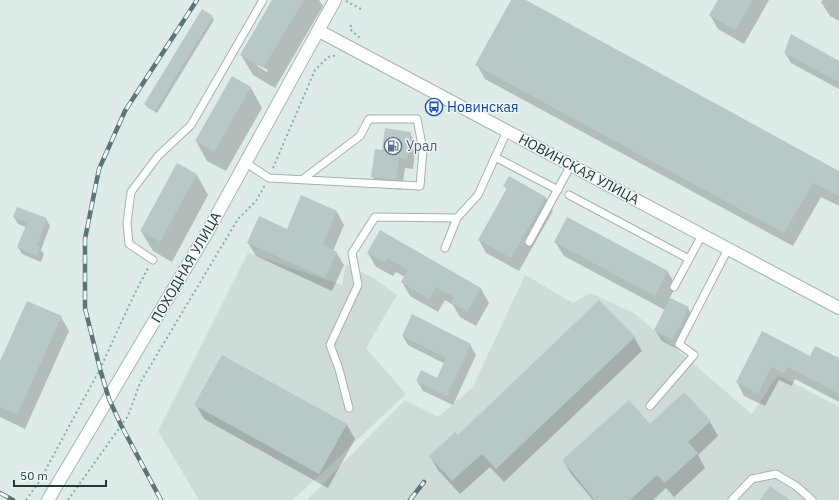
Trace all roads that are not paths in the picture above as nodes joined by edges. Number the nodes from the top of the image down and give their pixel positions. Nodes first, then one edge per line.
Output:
1 (262, 0) edge
2 (335, 0) edge
3 (319, 31) junction
4 (507, 131) junction
5 (495, 156) junction
6 (246, 164) junction
7 (571, 165) junction
8 (303, 179) junction
9 (558, 190) junction
10 (569, 195) dead end
11 (457, 218) junction
12 (702, 235) junction
13 (530, 242) dead end
14 (445, 248) dead end
15 (728, 249) junction
16 (689, 259) junction
17 (153, 260) road end
18 (674, 287) dead end
19 (839, 308) edge
20 (650, 406) dead end
21 (349, 408) dead end
22 (48, 500) edge
23 (732, 500) edge
24 (812, 500) edge

1 - 17 lane
2 - 3 main road, ПОХОДНАЯ УЛИЦА
3 - 4 main road, НОВИНСКАЯ УЛИЦА
3 - 6 main road, ПОХОДНАЯ УЛИЦА
4 - 5 lane
4 - 7 main road, НОВИНСКАЯ УЛИЦА
5 - 9 lane
5 - 11 lane
6 - 8 lane
6 - 22 main road, ПОХОДНАЯ УЛИЦА
7 - 9 lane
7 - 12 main road, НОВИНСКАЯ УЛИЦА
8 - 8 lane
9 - 13 lane
10 - 16 lane
11 - 14 lane
11 - 21 lane
12 - 15 main road, НОВИНСКАЯ УЛИЦА
12 - 16 lane
15 - 19 main road, НОВИНСКАЯ УЛИЦА
15 - 20 lane
16 - 18 lane
23 - 24 lane

